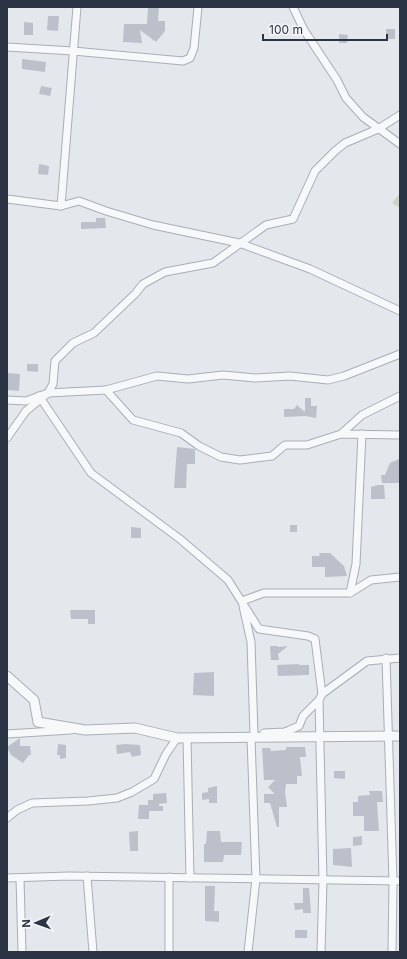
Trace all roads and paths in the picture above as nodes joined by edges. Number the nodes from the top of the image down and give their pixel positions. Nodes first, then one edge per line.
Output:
1 (77, 7) edge
2 (198, 7) edge
3 (293, 7) edge
4 (7, 47) edge
5 (73, 51) junction
6 (400, 115) edge
7 (378, 129) junction
8 (400, 144) edge
9 (7, 199) edge
10 (61, 206) junction
11 (239, 243) junction
12 (400, 310) edge
13 (400, 354) edge
14 (106, 390) junction
15 (43, 396) junction
16 (400, 396) edge
17 (7, 400) edge
18 (341, 434) junction
19 (362, 434) junction
20 (400, 435) edge
21 (7, 438) edge
22 (400, 578) edge
23 (350, 593) junction
24 (242, 601) junction
25 (386, 658) junction
26 (400, 658) edge
27 (7, 676) edge
28 (321, 697) junction
29 (85, 730) junction
30 (7, 734) edge
31 (252, 736) junction
32 (321, 736) junction
33 (390, 736) junction
34 (400, 736) edge
35 (177, 738) junction
36 (187, 738) junction
37 (7, 818) edge
38 (87, 876) junction
39 (169, 877) junction
40 (7, 878) edge
41 (20, 878) junction
42 (190, 878) junction
43 (256, 879) junction
44 (323, 881) junction
45 (397, 881) edge
46 (22, 952) edge
47 (93, 952) edge
48 (169, 952) edge
49 (248, 952) edge
50 (321, 952) edge
51 (392, 952) edge

1 - 5 street
2 - 5 street
3 - 7 street
4 - 5 street
5 - 10 street
6 - 7 street
7 - 8 street
7 - 11 street
9 - 10 street
10 - 11 street
11 - 12 street
11 - 15 street
13 - 14 street
14 - 15 street
14 - 18 street
15 - 17 street
15 - 21 street
15 - 24 street
16 - 18 street
18 - 19 street
19 - 20 street
19 - 23 street
22 - 23 street
23 - 24 street
24 - 28 street
24 - 31 street
25 - 26 street
25 - 28 street
25 - 33 street
27 - 29 street
28 - 31 street
28 - 32 street
29 - 30 street
29 - 35 street
31 - 32 street
31 - 35 street
31 - 36 street
31 - 43 street
32 - 33 street
32 - 44 street
33 - 34 street
33 - 45 street
35 - 36 street
35 - 37 street
36 - 42 street
38 - 39 street
38 - 41 street
38 - 47 street
39 - 42 street
39 - 48 street
40 - 41 street
41 - 46 street
42 - 43 street
43 - 44 street
43 - 49 street
44 - 45 street
44 - 50 street
45 - 51 street

